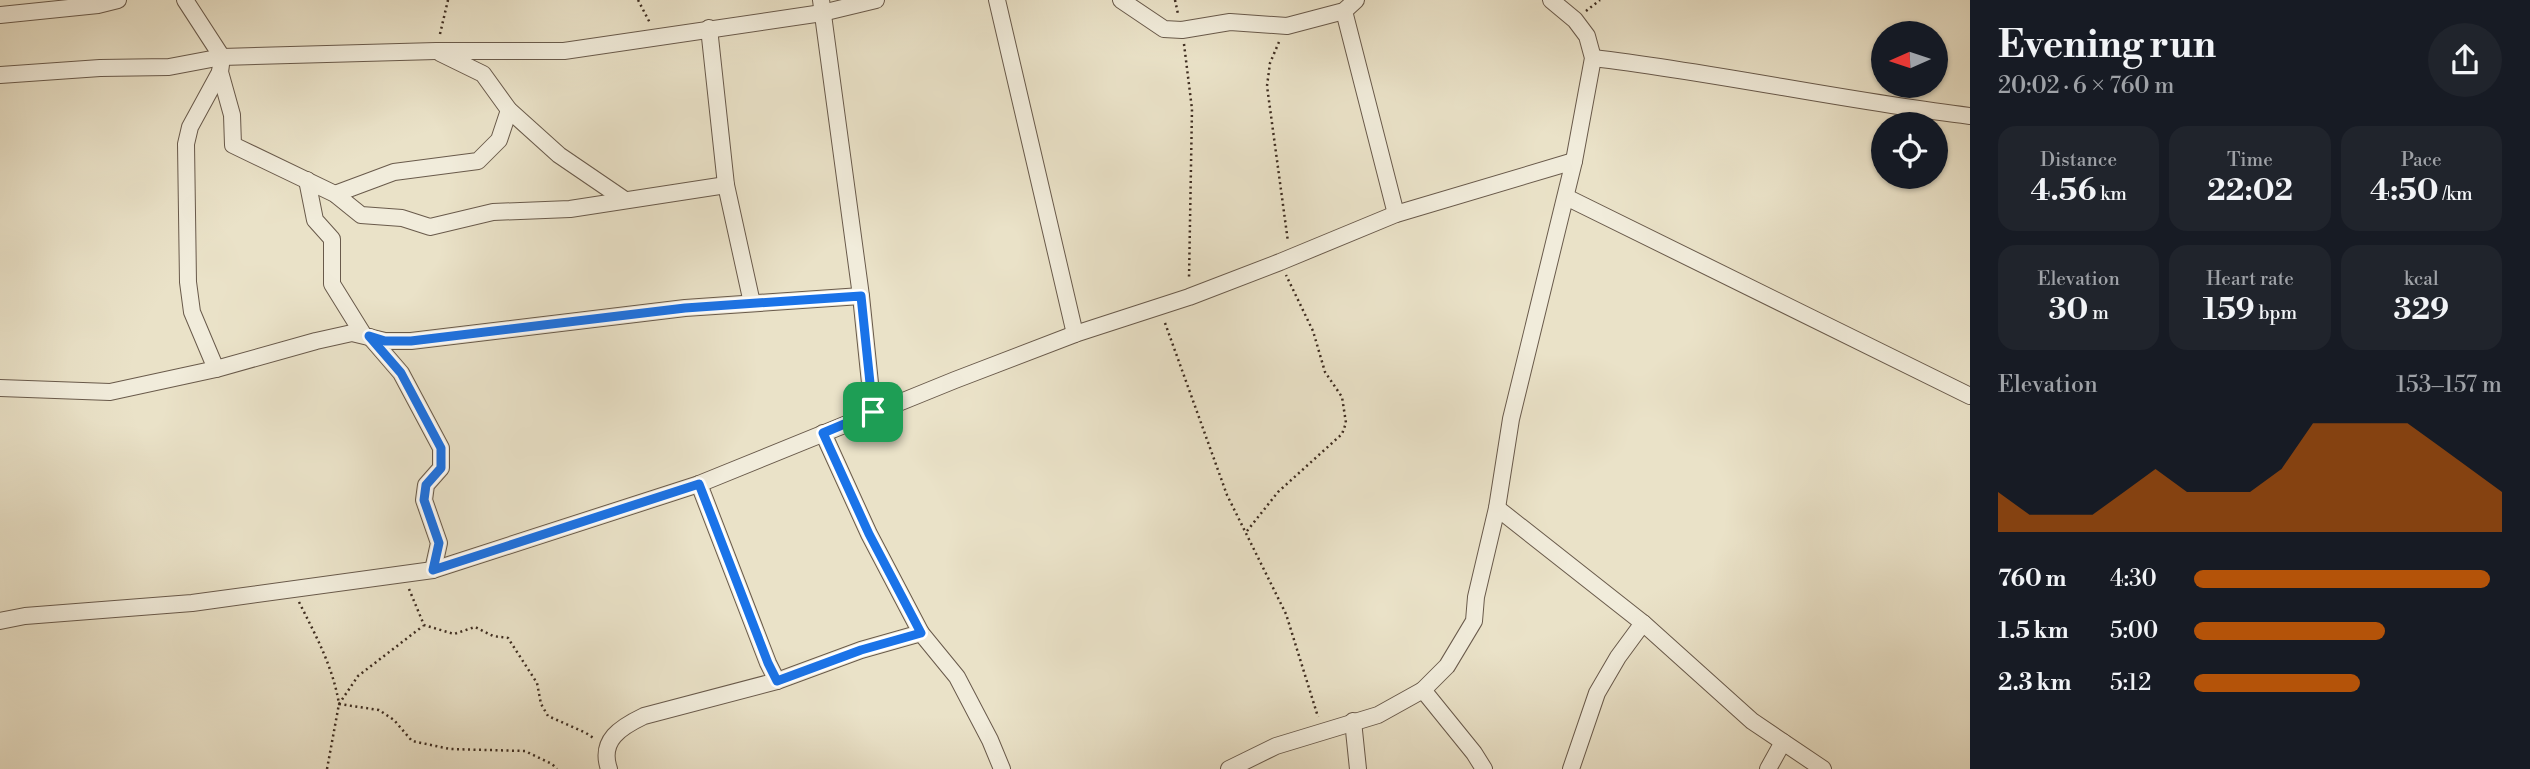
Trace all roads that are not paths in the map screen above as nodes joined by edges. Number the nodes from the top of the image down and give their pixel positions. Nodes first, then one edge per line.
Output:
1 (118, 0) edge
2 (185, 0) edge
3 (876, 0) edge
4 (996, 0) edge
5 (1121, 0) edge
6 (1551, 0) edge
7 (821, 6) edge
8 (1350, 6) edge
9 (0, 15) edge
10 (709, 28) junction
11 (436, 51) junction
12 (1593, 58) junction
13 (221, 64) junction
14 (0, 75) edge
15 (509, 110) junction
16 (1970, 116) edge
17 (1574, 161) junction
18 (307, 180) junction
19 (726, 185) junction
20 (335, 194) junction
21 (1566, 197) junction
22 (625, 200) junction
23 (1396, 214) junction
24 (861, 296) junction
25 (752, 303) junction
26 (1075, 334) junction
27 (366, 335) junction
28 (216, 369) junction
29 (0, 388) edge
30 (1970, 396) edge
31 (873, 412) junction
32 (823, 433) junction
33 (699, 484) junction
34 (1497, 508) junction
35 (433, 570) junction
36 (0, 621) edge
37 (1643, 623) junction
38 (921, 633) junction
39 (777, 681) junction
40 (1423, 690) junction
41 (1353, 721) junction
42 (1783, 742) junction
43 (609, 769) edge
44 (1002, 769) edge
45 (1229, 769) edge
46 (1357, 769) edge
47 (1484, 769) edge
48 (1571, 769) edge
49 (1768, 769) edge
50 (1823, 769) edge

1 - 9 street
2 - 13 street
3 - 7 street
4 - 26 street
5 - 8 street
6 - 12 street
7 - 10 street
7 - 24 street
8 - 23 street
10 - 11 street
10 - 19 street
11 - 13 street
11 - 15 street
12 - 16 street
12 - 17 street
13 - 14 street
13 - 18 street
13 - 28 street
15 - 20 street
15 - 22 street
17 - 21 street
17 - 23 street
18 - 20 street
18 - 27 street
19 - 22 street
19 - 25 street
20 - 22 street
21 - 30 street
21 - 34 street
23 - 26 street
24 - 25 street
24 - 31 street
25 - 27 street
26 - 31 street
27 - 28 street
27 - 35 street
28 - 29 street
31 - 32 street
32 - 33 street
32 - 38 street
33 - 35 street
33 - 39 street
34 - 37 street
34 - 40 street
35 - 36 street
37 - 42 street
37 - 48 street
38 - 39 street
38 - 44 street
39 - 43 street
40 - 41 street
40 - 47 street
41 - 45 street
41 - 46 street
42 - 49 street
42 - 50 street

